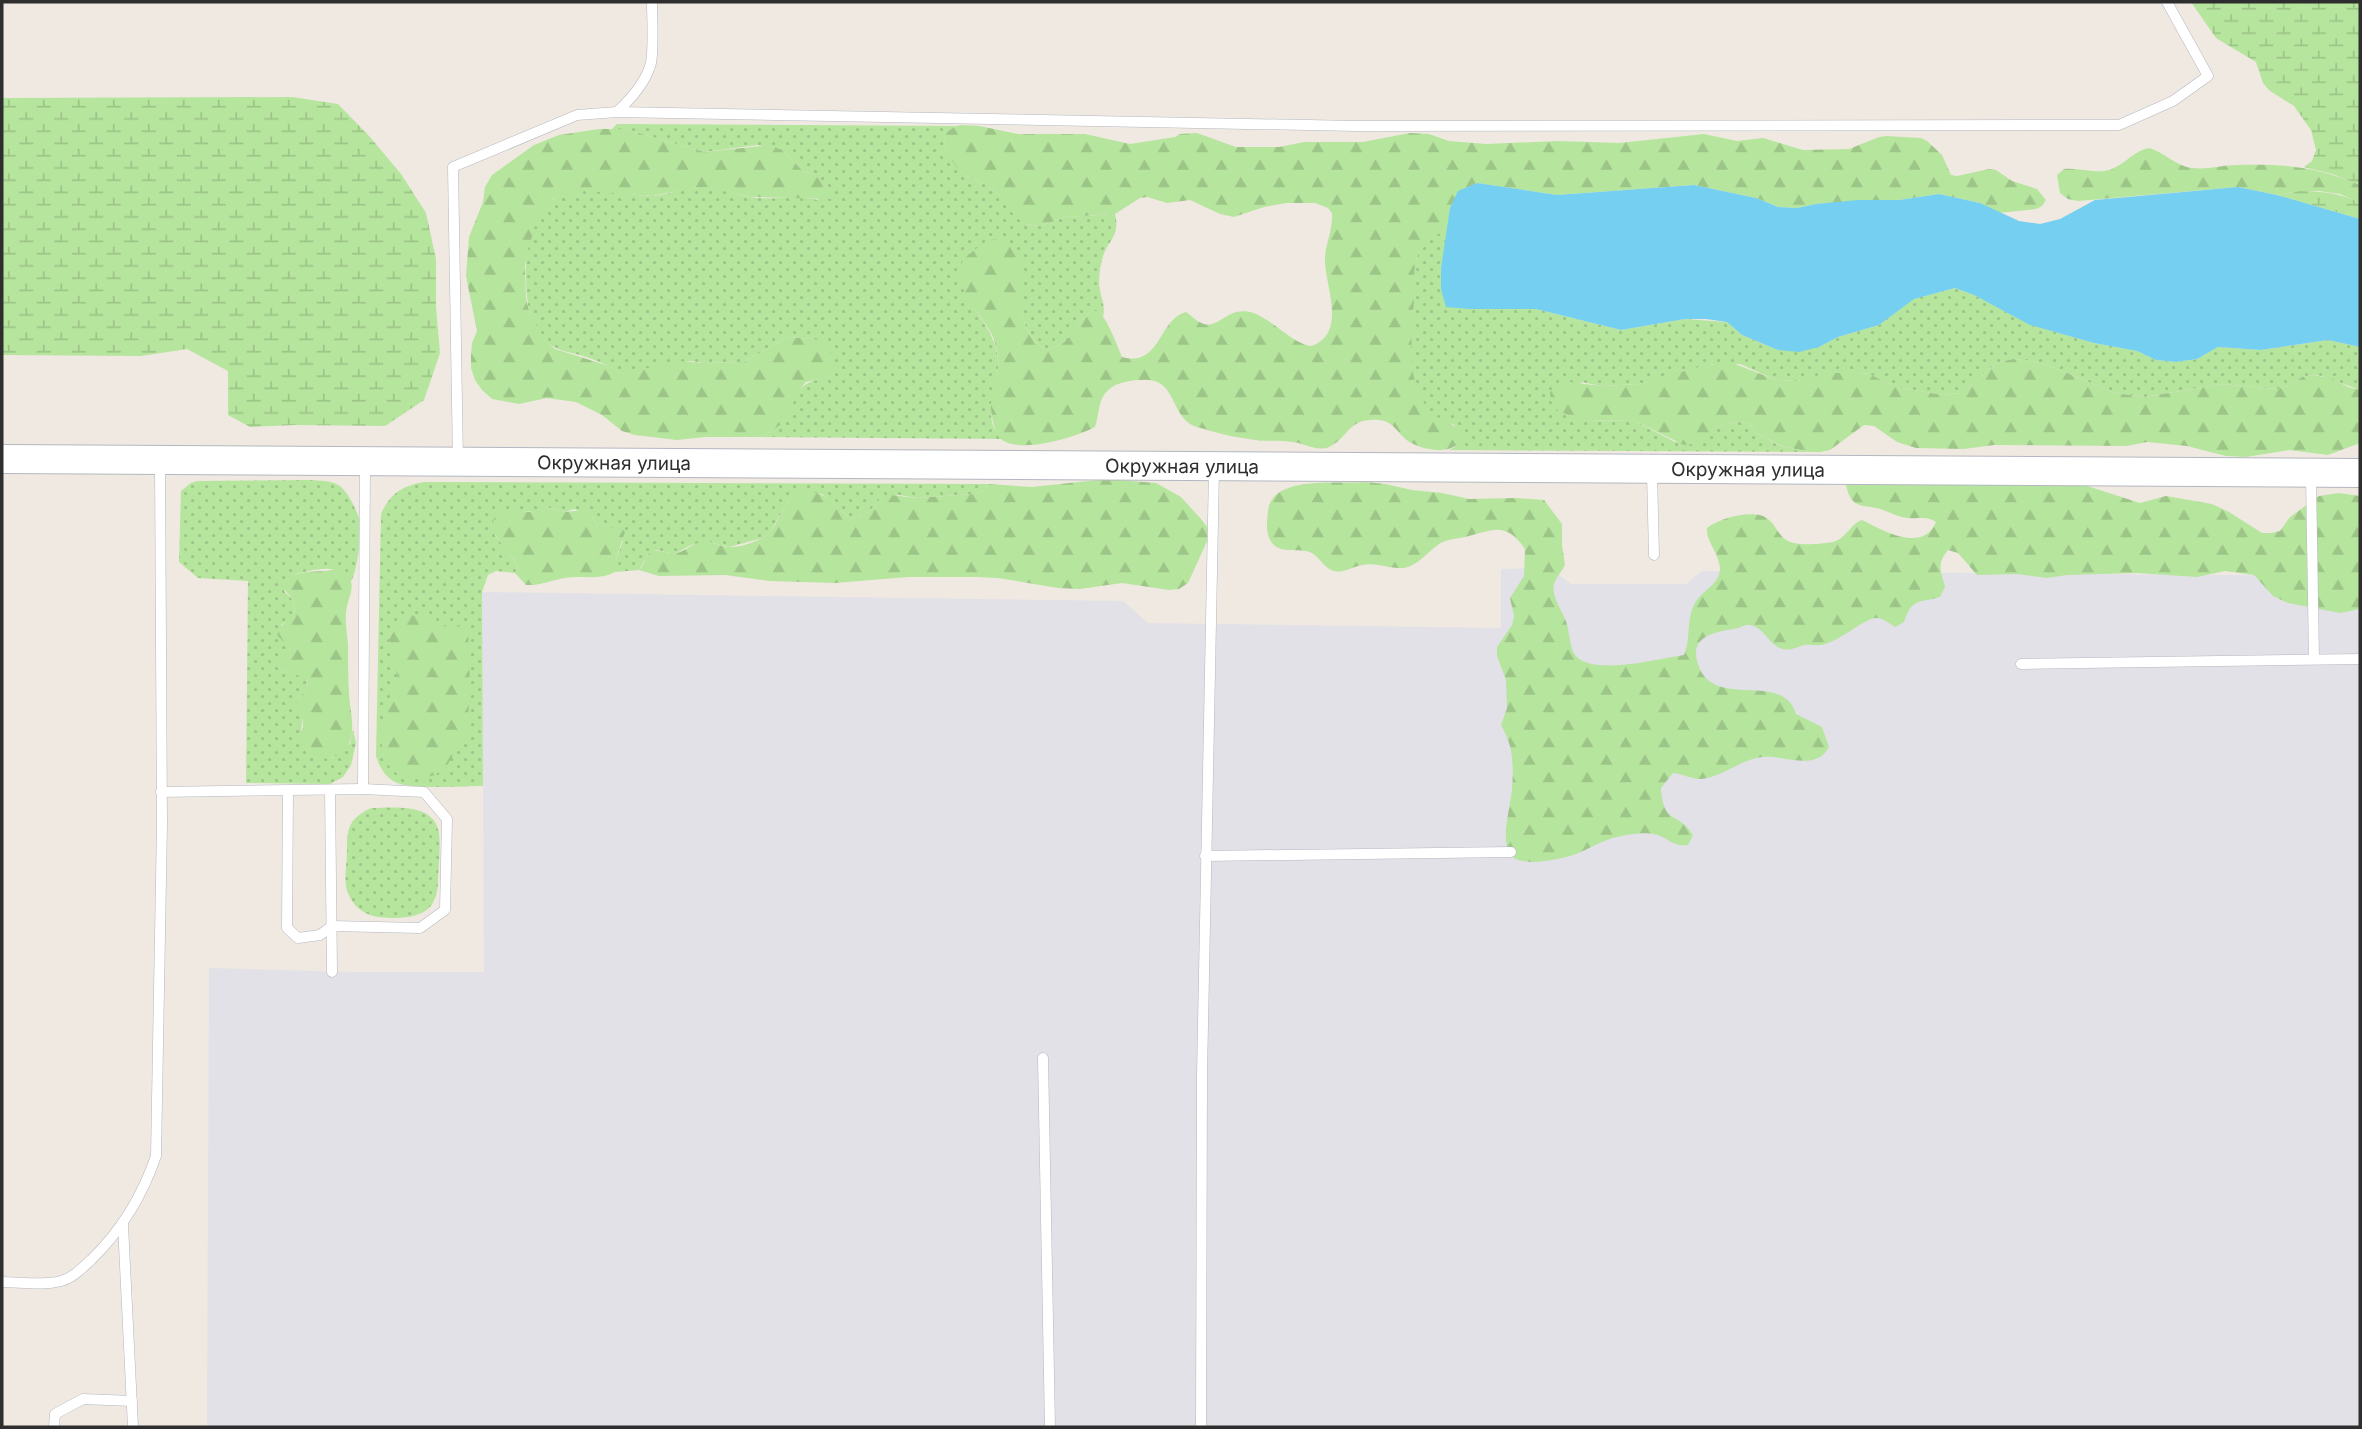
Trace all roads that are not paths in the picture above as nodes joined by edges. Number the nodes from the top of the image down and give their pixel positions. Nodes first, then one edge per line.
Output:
1 (652, 2) edge
2 (2167, 2) edge
3 (617, 112) junction
4 (2, 459) edge
5 (160, 460) junction
6 (365, 461) junction
7 (458, 461) junction
8 (1214, 466) junction
9 (1652, 469) junction
10 (2311, 473) junction
11 (2360, 473) edge
12 (1654, 555) dead end
13 (2315, 659) junction
14 (2360, 659) edge
15 (2021, 664) dead end
16 (363, 789) junction
17 (288, 790) junction
18 (330, 790) junction
19 (161, 792) junction
20 (1511, 852) dead end
21 (1205, 856) junction
22 (332, 926) junction
23 (332, 972) dead end
24 (1043, 1058) dead end
25 (123, 1225) junction
26 (2, 1282) edge
27 (132, 1401) junction
28 (54, 1427) edge
29 (133, 1427) edge
30 (1050, 1427) edge
31 (1201, 1427) edge

1 - 3 lane
2 - 3 lane
3 - 7 lane
4 - 5 main road, Окружная улица
5 - 6 main road, Окружная улица
5 - 19 lane
6 - 7 main road, Окружная улица
6 - 16 lane
7 - 8 main road, Окружная улица
8 - 9 main road, Окружная улица
8 - 21 lane
9 - 10 main road, Окружная улица
9 - 12 lane
10 - 11 main road, Окружная улица
10 - 13 lane
13 - 14 lane
13 - 15 lane
16 - 18 lane
16 - 22 lane
17 - 18 lane
17 - 19 lane
17 - 22 lane
18 - 22 lane
19 - 25 lane
20 - 21 lane
21 - 31 lane
22 - 23 lane
24 - 30 lane
25 - 26 lane
25 - 27 lane
27 - 28 lane
27 - 29 lane

